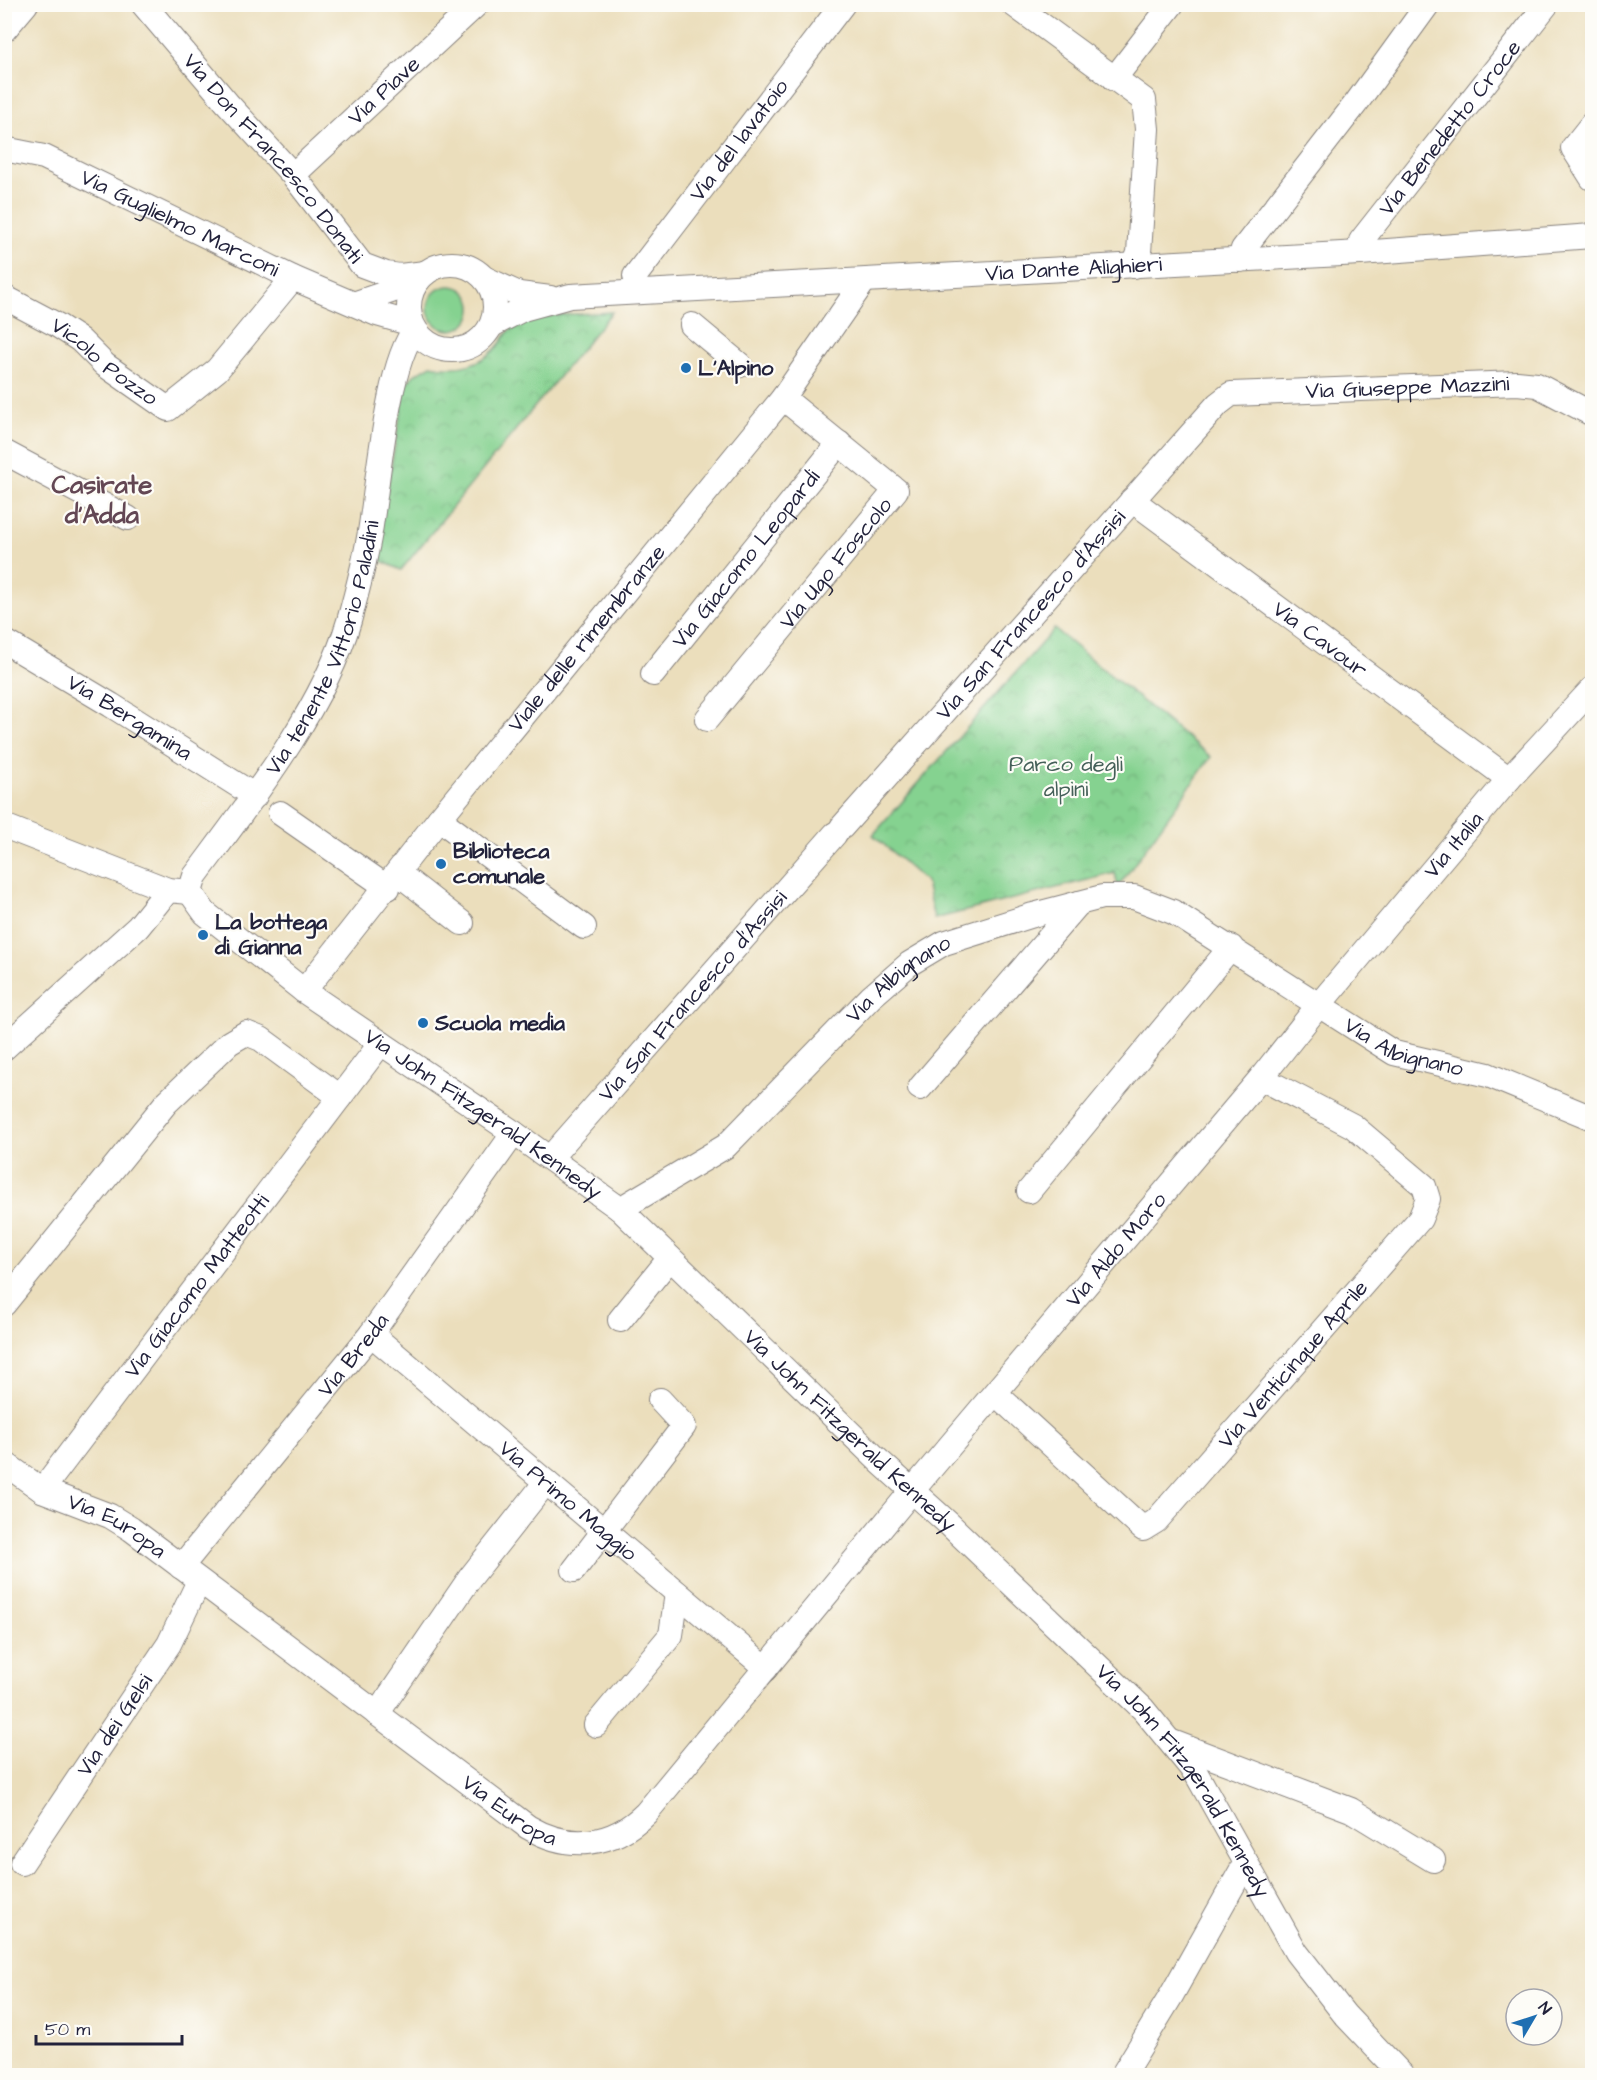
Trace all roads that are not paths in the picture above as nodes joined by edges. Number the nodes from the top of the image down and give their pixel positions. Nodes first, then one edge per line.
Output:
1 (27, 4) edge
2 (143, 4) edge
3 (477, 4) edge
4 (843, 4) edge
5 (1013, 4) edge
6 (1172, 4) edge
7 (1428, 4) edge
8 (1547, 4) edge
9 (4, 30) edge
10 (1113, 79) junction
11 (1593, 124) edge
12 (4, 148) edge
13 (293, 175) junction
14 (1593, 178) edge
15 (1593, 236) edge
16 (1360, 253) junction
17 (1240, 260) junction
18 (1134, 266) junction
19 (635, 276) dead end
20 (293, 278) junction
21 (420, 278) junction
22 (486, 279) junction
23 (864, 281) junction
24 (4, 297) edge
25 (555, 299) junction
26 (356, 303) junction
27 (492, 325) junction
28 (692, 325) dead end
29 (413, 327) junction
30 (436, 348) junction
31 (740, 365) dead end
32 (396, 378) junction
33 (783, 398) junction
34 (1218, 404) joint
35 (1593, 414) edge
36 (839, 443) junction
37 (4, 452) edge
38 (1132, 500) junction
39 (128, 519) dead end
40 (4, 641) edge
41 (653, 674) dead end
42 (1593, 689) edge
43 (707, 719) dead end
44 (1509, 779) junction
45 (255, 796) junction
46 (280, 813) dead end
47 (439, 819) junction
48 (4, 826) edge
49 (393, 881) junction
50 (179, 891) junction
51 (1078, 903) junction
52 (462, 923) dead end
53 (584, 927) dead end
54 (1231, 947) junction
55 (304, 991) junction
56 (1318, 1006) junction
57 (381, 1043) junction
58 (4, 1048) edge
59 (1261, 1078) junction
60 (920, 1088) dead end
61 (340, 1097) junction
62 (1593, 1118) edge
63 (514, 1133) junction
64 (550, 1158) junction
65 (1029, 1191) dead end
66 (620, 1209) junction
67 (670, 1258) junction
68 (4, 1304) edge
69 (620, 1320) dead end
70 (371, 1334) junction
71 (996, 1394) junction
72 (660, 1400) dead end
73 (4, 1463) edge
74 (546, 1482) junction
75 (42, 1490) junction
76 (911, 1492) junction
77 (603, 1531) junction
78 (574, 1570) dead end
79 (190, 1574) junction
80 (677, 1593) junction
81 (766, 1668) junction
82 (377, 1714) junction
83 (596, 1725) dead end
84 (1172, 1742) junction
85 (1433, 1860) dead end
86 (1246, 1862) junction
87 (22, 1863) dead end
88 (1122, 2076) edge
89 (1403, 2076) edge

1 - 9 street
2 - 13 street, Via Don Francesco Donati
3 - 13 street, Via Piave
4 - 19 street, Via del lavatoio
5 - 10 street
6 - 10 street
7 - 17 street
8 - 16 street, Via Benedetto Croce
10 - 18 street
11 - 14 street
12 - 20 street, Via Guglielmo Marconi
13 - 21 street, Via Don Francesco Donati
15 - 16 street, Via Dante Alighieri
16 - 17 street, Via Dante Alighieri
17 - 18 street, Via Dante Alighieri
18 - 23 street, Via Dante Alighieri
20 - 24 street, Vicolo Pozzo
20 - 26 street, Via Guglielmo Marconi
21 - 22 street
21 - 26 street
21 - 29 street
22 - 25 street, Via Dante Alighieri
22 - 27 street
23 - 25 street, Via Dante Alighieri
23 - 33 street, Viale delle rimembranze
25 - 27 street, Via Dante Alighieri
26 - 29 street, Via Guglielmo Marconi
27 - 30 street
28 - 31 street
29 - 30 street
29 - 32 street, Via tenente Vittorio Paladini
30 - 32 street
32 - 45 street, Via tenente Vittorio Paladini
33 - 36 street, Via Ugo Foscolo
33 - 47 street, Viale delle rimembranze
34 - 35 street, Via Giuseppe Mazzini
34 - 38 street, Via San Francesco d'Assisi
36 - 41 street, Via Giacomo Leopardi
36 - 43 street, Via Ugo Foscolo
37 - 39 street
38 - 44 street, Via Cavour
38 - 64 street, Via San Francesco d'Assisi
40 - 45 street, Via Bergamina
42 - 44 street, Via Italia
44 - 56 street, Via Italia
45 - 50 street, Via tenente Vittorio Paladini
46 - 49 street
47 - 49 street, Viale delle rimembranze
47 - 53 street
48 - 50 street
49 - 52 street
49 - 55 street, Viale delle rimembranze
50 - 55 street, Via John Fitzgerald Kennedy
50 - 58 street, Via tenente Vittorio Paladini
51 - 54 street, Via Albignano
51 - 60 street
51 - 66 street, Via Albignano
54 - 56 street, Via Albignano
54 - 65 street
55 - 57 street, Via John Fitzgerald Kennedy
56 - 59 street, Via Aldo Moro
56 - 62 street, Via Albignano
57 - 61 street, Via Giacomo Matteotti
57 - 63 street, Via John Fitzgerald Kennedy
59 - 71 street, Via Aldo Moro
59 - 71 street, Via Venticinque Aprile
61 - 68 street
61 - 75 street, Via Giacomo Matteotti
63 - 64 street, Via John Fitzgerald Kennedy
63 - 70 street, Via Breda
64 - 66 street, Via John Fitzgerald Kennedy
66 - 67 street, Via John Fitzgerald Kennedy
67 - 69 street
67 - 76 street, Via John Fitzgerald Kennedy
70 - 74 street, Via Primo Maggio
70 - 79 street, Via Breda
71 - 76 street, Via Aldo Moro
72 - 77 street
73 - 75 street
74 - 77 street, Via Primo Maggio
74 - 82 street
75 - 79 street, Via Europa
76 - 81 street, Via Europa
76 - 84 street, Via John Fitzgerald Kennedy
77 - 78 street
77 - 80 street, Via Primo Maggio
79 - 82 street, Via Europa
79 - 87 street, Via dei Gelsi
80 - 81 street, Via Primo Maggio
80 - 83 street
81 - 82 street, Via Europa
84 - 85 street
84 - 86 street, Via John Fitzgerald Kennedy
86 - 88 street
86 - 89 street, Via John Fitzgerald Kennedy

